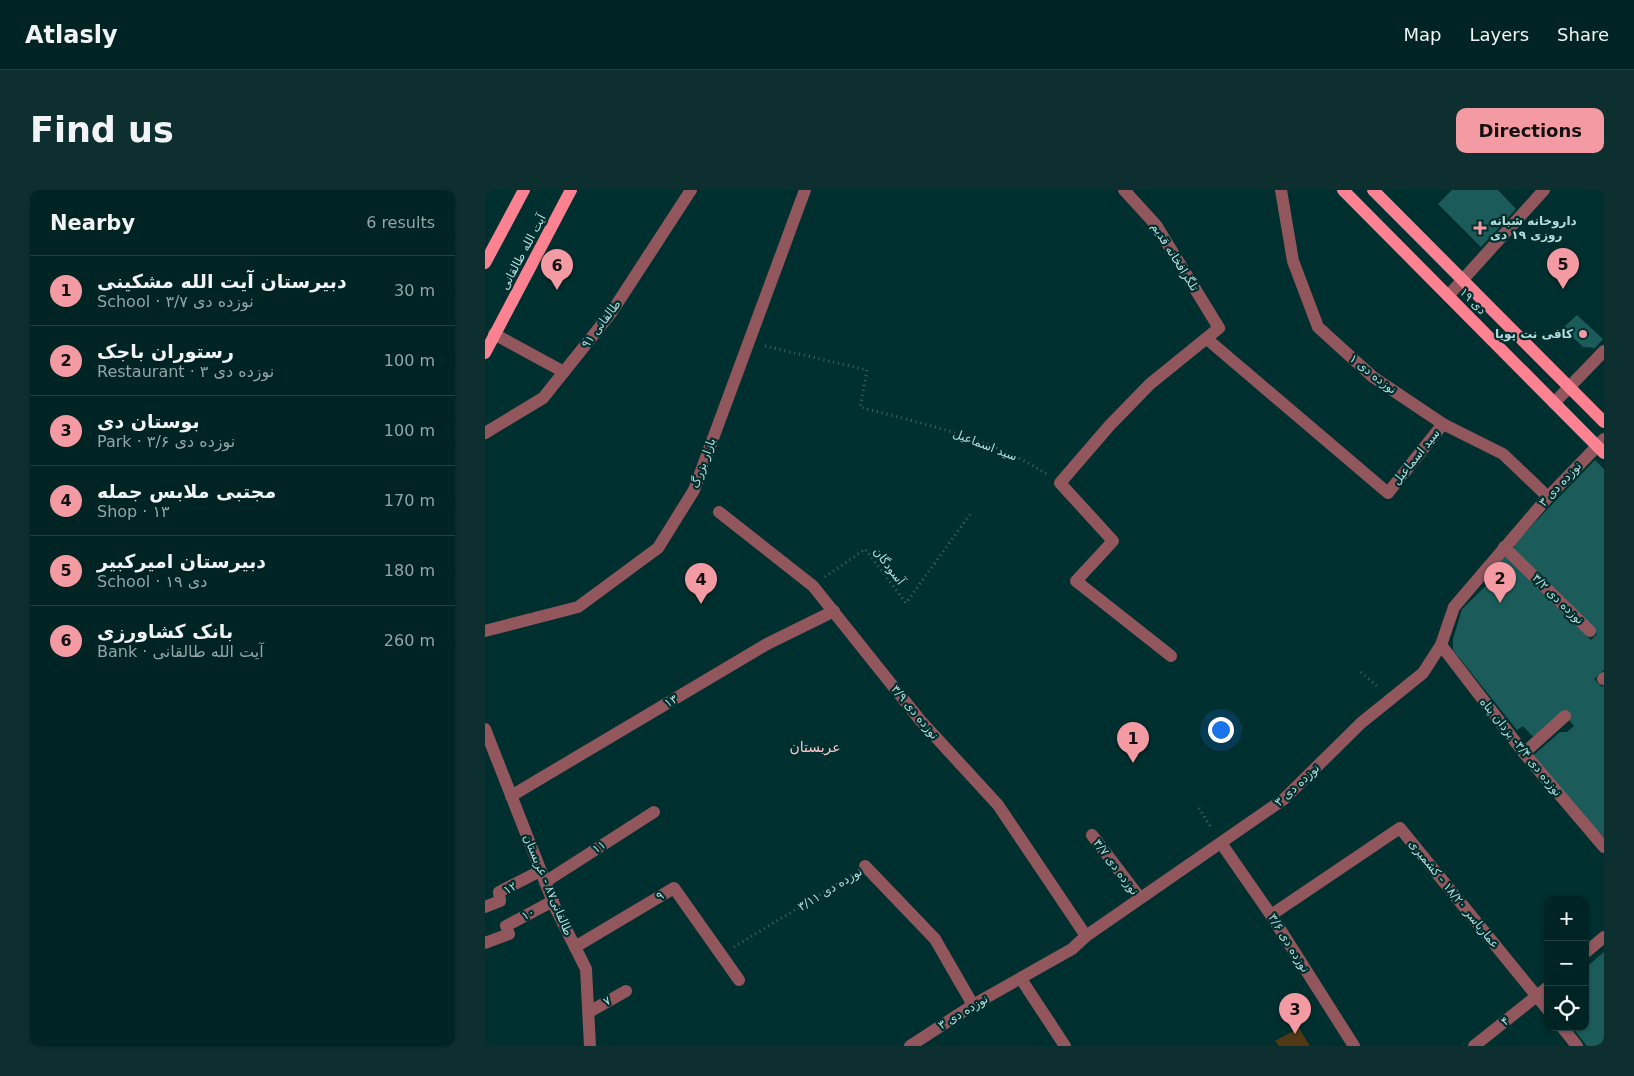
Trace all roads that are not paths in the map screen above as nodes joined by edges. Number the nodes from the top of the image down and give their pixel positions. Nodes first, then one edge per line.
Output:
1 (524, 190) edge
2 (571, 190) edge
3 (691, 190) edge
4 (805, 190) edge
5 (1124, 190) edge
6 (1281, 190) edge
7 (1343, 190) edge
8 (1373, 190) edge
9 (1544, 190) edge
10 (485, 263) edge
11 (1463, 280) junction
12 (1448, 296) junction
13 (494, 334) junction
14 (1207, 339) junction
15 (1604, 351) edge
16 (485, 353) edge
17 (564, 372) junction
18 (1569, 387) junction
19 (1554, 402) junction
20 (1604, 422) edge
21 (1443, 424) junction
22 (485, 433) edge
23 (1602, 446) edge
24 (1548, 497) junction
25 (719, 512) dead end
26 (1504, 548) junction
27 (834, 611) junction
28 (485, 631) edge
29 (1590, 631) dead end
30 (1441, 645) junction
31 (1171, 656) dead end
32 (1565, 716) dead end
33 (485, 728) edge
34 (1524, 753) junction
35 (511, 796) junction
36 (654, 812) dead end
37 (1092, 835) dead end
38 (1221, 843) junction
39 (1604, 847) edge
40 (865, 866) road end
41 (543, 876) junction
42 (1140, 898) junction
43 (553, 901) junction
44 (485, 907) edge
45 (1271, 915) junction
46 (1086, 936) junction
47 (1604, 937) edge
48 (485, 943) edge
49 (575, 947) junction
50 (1589, 950) edge
51 (1021, 979) junction
52 (739, 980) dead end
53 (626, 990) dead end
54 (1544, 991) edge
55 (1537, 997) junction
56 (973, 1005) junction
57 (1544, 1005) edge
58 (589, 1012) junction
59 (1565, 1031) edge
60 (590, 1046) edge
61 (909, 1046) edge
62 (1065, 1046) edge
63 (1354, 1046) edge
64 (1474, 1046) edge
65 (1577, 1046) edge

1 - 10 main road
2 - 13 main road, آیت الله طالقانی
3 - 17 street, طالقانی ۹۱
4 - 28 street, بازار بزرگ
5 - 14 street, تلگرافخانه قدیم
6 - 21 street, نوزده دی ۱
7 - 12 main road, ۱۹ دی
8 - 11 main road, ۱۹ دی
9 - 11 street
11 - 12 street
11 - 18 main road, ۱۹ دی
12 - 19 main road, ۱۹ دی
13 - 16 main road, آیت الله طالقانی
13 - 17 street
14 - 21 street, سید اسماعیل
14 - 31 street
15 - 18 street
17 - 22 street, طالقانی ۹۱
18 - 19 street
18 - 20 main road, ۱۹ دی
19 - 23 main road, ۱۹ دی
21 - 24 street, نوزده دی ۱
23 - 24 street, نوزده دی ۳
24 - 26 street, نوزده دی ۳
25 - 27 street, نوزده دی ۳/۹
26 - 29 street, نوزده دی ۳/۲
26 - 30 street, نوزده دی ۳
27 - 35 street, ۱۳
27 - 46 street, نوزده دی ۳/۹
30 - 34 street, نوزده دی ۳/۴- یزدان پناه
30 - 38 street, نوزده دی ۳
32 - 34 street
33 - 35 street, طالقانی۸۷ - عربستان
34 - 39 street, نوزده دی ۳/۴- یزدان پناه
35 - 41 street, طالقانی۸۷ - عربستان
36 - 41 street, ۱۱
37 - 42 street, نوزده دی ۳/۷
38 - 42 street, نوزده دی ۳
38 - 45 street, نوزده دی ۳/۶
40 - 56 street, نوزده دی ۳/۱۱
41 - 43 street, طالقانی۸۷ - عربستان
41 - 44 street, ۱۲
42 - 46 street, نوزده دی ۳
43 - 48 street, ۱۰
43 - 49 street, طالقانی۸۷ - عربستان
45 - 55 street, عماریاسر ۱۸/۲۰ - کشمیری
45 - 63 street, نوزده دی ۳/۶
46 - 51 street, نوزده دی ۳
47 - 50 street
49 - 52 street, ۹
49 - 58 street, طالقانی۸۷ - عربستان
51 - 56 street, نوزده دی ۳
51 - 62 street
53 - 58 street, ۷
54 - 55 street, ۴
55 - 57 street, عماریاسر ۱۸/۲۰ - کشمیری
55 - 64 street, ۴
56 - 61 street, نوزده دی ۳
58 - 60 street, طالقانی۸۷ - عربستان
59 - 65 street

